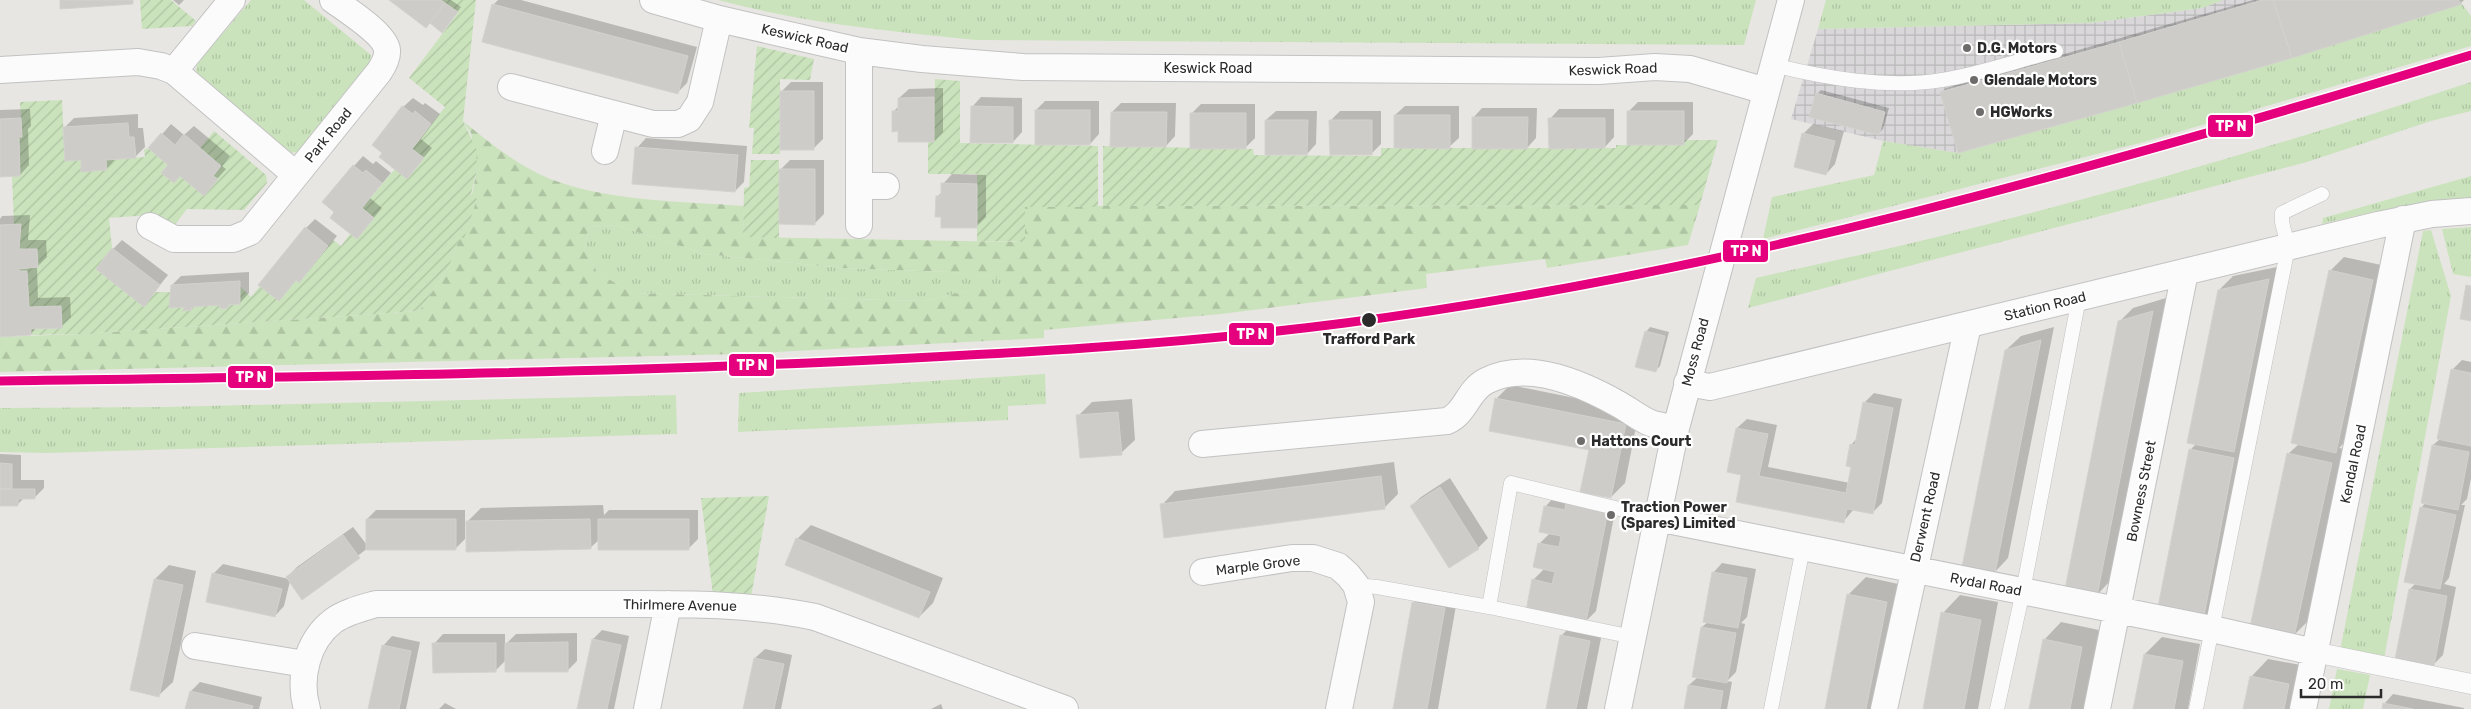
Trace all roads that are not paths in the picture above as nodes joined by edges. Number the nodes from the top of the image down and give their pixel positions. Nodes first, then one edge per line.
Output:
1 (232, 0) edge
2 (334, 0) edge
3 (653, 0) edge
4 (1791, 0) edge
5 (720, 19) junction
6 (859, 50) junction
7 (2056, 51) dead end
8 (1773, 65) junction
9 (0, 70) edge
10 (174, 71) junction
11 (511, 87) dead end
12 (1766, 91) junction
13 (614, 114) junction
14 (605, 151) dead end
15 (296, 175) junction
16 (859, 186) junction
17 (886, 186) dead end
18 (2322, 194) dead end
19 (2471, 211) edge
20 (2403, 219) junction
21 (859, 225) dead end
22 (150, 226) dead end
23 (2288, 247) junction
24 (2185, 272) junction
25 (2078, 298) junction
26 (1968, 325) junction
27 (1687, 383) junction
28 (1676, 428) junction
29 (1202, 444) dead end
30 (1658, 518) junction
31 (1803, 548) junction
32 (1913, 569) junction
33 (1203, 572) dead end
34 (1356, 585) junction
35 (2023, 591) junction
36 (668, 604) junction
37 (1490, 607) junction
38 (2117, 611) junction
39 (2212, 629) junction
40 (1633, 637) junction
41 (195, 646) dead end
42 (2314, 652) junction
43 (305, 664) junction
44 (2471, 684) edge
45 (1011, 699) edge
46 (307, 709) edge
47 (647, 709) edge
48 (1065, 709) edge
49 (1339, 709) edge
50 (1618, 709) edge
51 (1771, 709) edge
52 (1884, 709) edge
53 (1998, 709) edge
54 (2097, 709) edge
55 (2196, 709) edge
56 (2303, 709) edge

1 - 10 street
2 - 15 street, Park Road
3 - 5 street, Keswick Road
4 - 8 street, Moss Road
5 - 6 street, Keswick Road
5 - 13 street
6 - 12 street, Keswick Road
6 - 16 street
7 - 8 lane
8 - 12 street, Moss Road
9 - 10 street, Park Road
10 - 15 street, Park Road
11 - 13 street
12 - 27 street, Moss Road
13 - 14 street
15 - 22 street
16 - 17 street
16 - 21 street
18 - 23 lane
19 - 20 street, Station Road
20 - 23 street, Station Road
20 - 42 street, Kendal Road
23 - 24 street, Station Road
23 - 39 lane
24 - 25 street, Station Road
24 - 38 street, Bowness Street
25 - 26 street, Station Road
25 - 35 lane
26 - 27 street, Station Road
26 - 32 street, Derwent Road
27 - 28 street, Moss Road
28 - 29 street
28 - 30 street, Moss Road
30 - 31 street, Rydal Road
30 - 37 lane
30 - 40 street, Moss Road
31 - 32 street, Rydal Road
31 - 51 lane
32 - 35 street, Rydal Road
32 - 52 street, Derwent Road
33 - 34 street, Marple Grove
34 - 37 lane
34 - 49 street
35 - 38 street, Rydal Road
35 - 53 lane
36 - 43 street, Thirlmere Avenue
36 - 45 street, Thirlmere Avenue
36 - 47 street
37 - 40 lane
38 - 39 street, Rydal Road
38 - 54 street, Bowness Street
39 - 42 street, Rydal Road
39 - 55 lane
40 - 50 street, Moss Road
41 - 43 street
42 - 44 street
42 - 56 street, Kendal Road
43 - 46 street
45 - 48 street, Thirlmere Avenue

